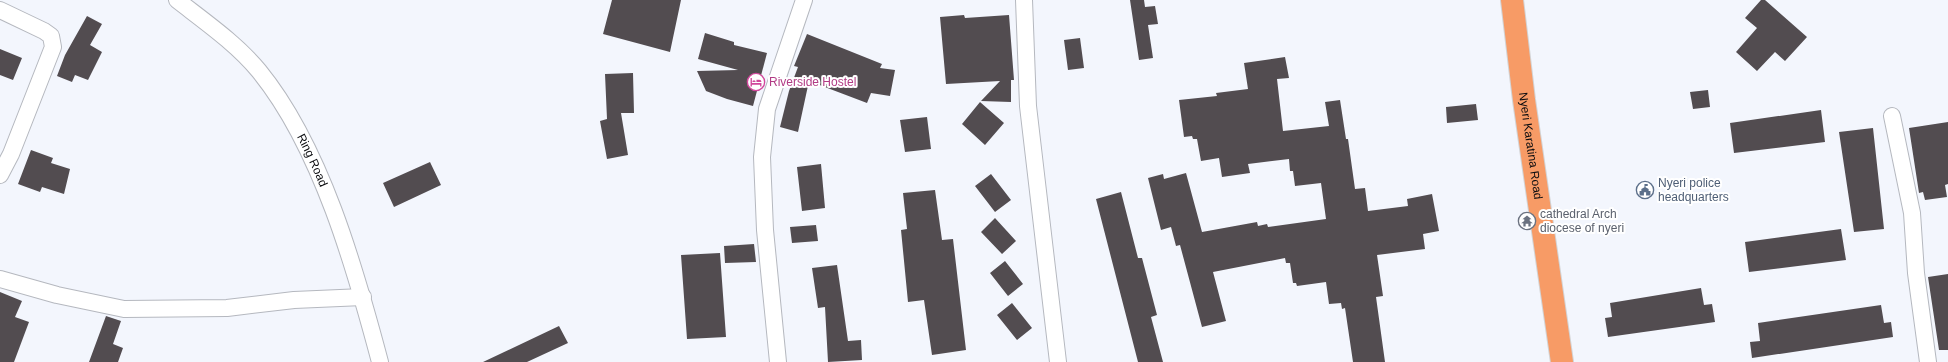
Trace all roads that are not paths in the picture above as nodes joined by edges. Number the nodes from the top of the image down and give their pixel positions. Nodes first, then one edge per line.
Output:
1 (177, 0) edge
2 (804, 0) edge
3 (1024, 0) edge
4 (1512, 0) edge
5 (0, 10) edge
6 (1892, 116) dead end
7 (0, 175) edge
8 (0, 279) edge
9 (363, 297) junction
10 (380, 362) edge
11 (778, 362) edge
12 (1058, 362) edge
13 (1562, 362) edge
14 (1928, 362) edge

1 - 9 street, Ring Road
2 - 11 street
3 - 12 street
4 - 13 highway, Nyeri Karatina Road
5 - 7 street
6 - 14 street
8 - 9 street
9 - 10 street, Ring Road

